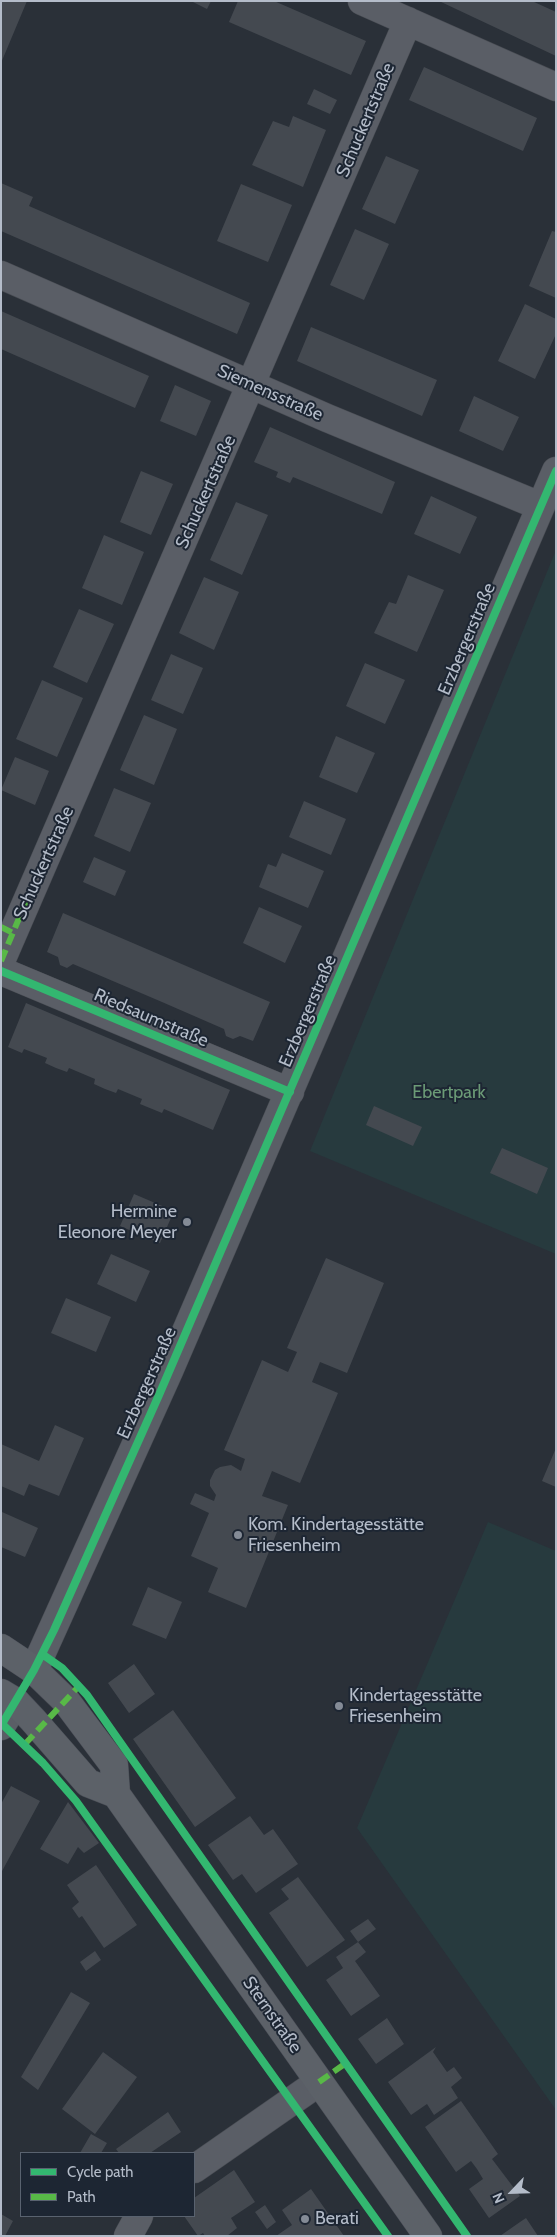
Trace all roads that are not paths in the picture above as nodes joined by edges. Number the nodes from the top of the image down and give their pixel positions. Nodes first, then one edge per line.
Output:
1 (362, 1) edge
2 (408, 21) junction
3 (556, 86) edge
4 (1, 276) edge
5 (253, 384) junction
6 (556, 471) edge
7 (540, 506) junction
8 (7, 930) edge
9 (1, 961) edge
10 (1, 971) edge
11 (290, 1092) junction
12 (1, 1648) edge
13 (34, 1670) junction
14 (9, 1698) edge
15 (1, 1726) edge
16 (116, 1794) junction
17 (319, 2082) junction
18 (195, 2168) edge
19 (138, 2217) edge
20 (128, 2236) edge
21 (428, 2236) edge

1 - 2 street
2 - 3 street
2 - 5 street, Schuckertstraße
4 - 5 street, Siemensstraße
5 - 7 street, Siemensstraße
5 - 8 street, Schuckertstraße
6 - 7 street, Erzbergerstraße
7 - 11 street, Erzbergerstraße
8 - 9 street, Schuckertstraße
10 - 11 street, Riedsaumstraße
11 - 13 street, Erzbergerstraße
12 - 13 main road
13 - 14 main road
13 - 16 main road
14 - 15 street
14 - 16 main road
16 - 17 main road, Sternstraße
17 - 18 street
17 - 21 main road, Sternstraße
19 - 20 street

